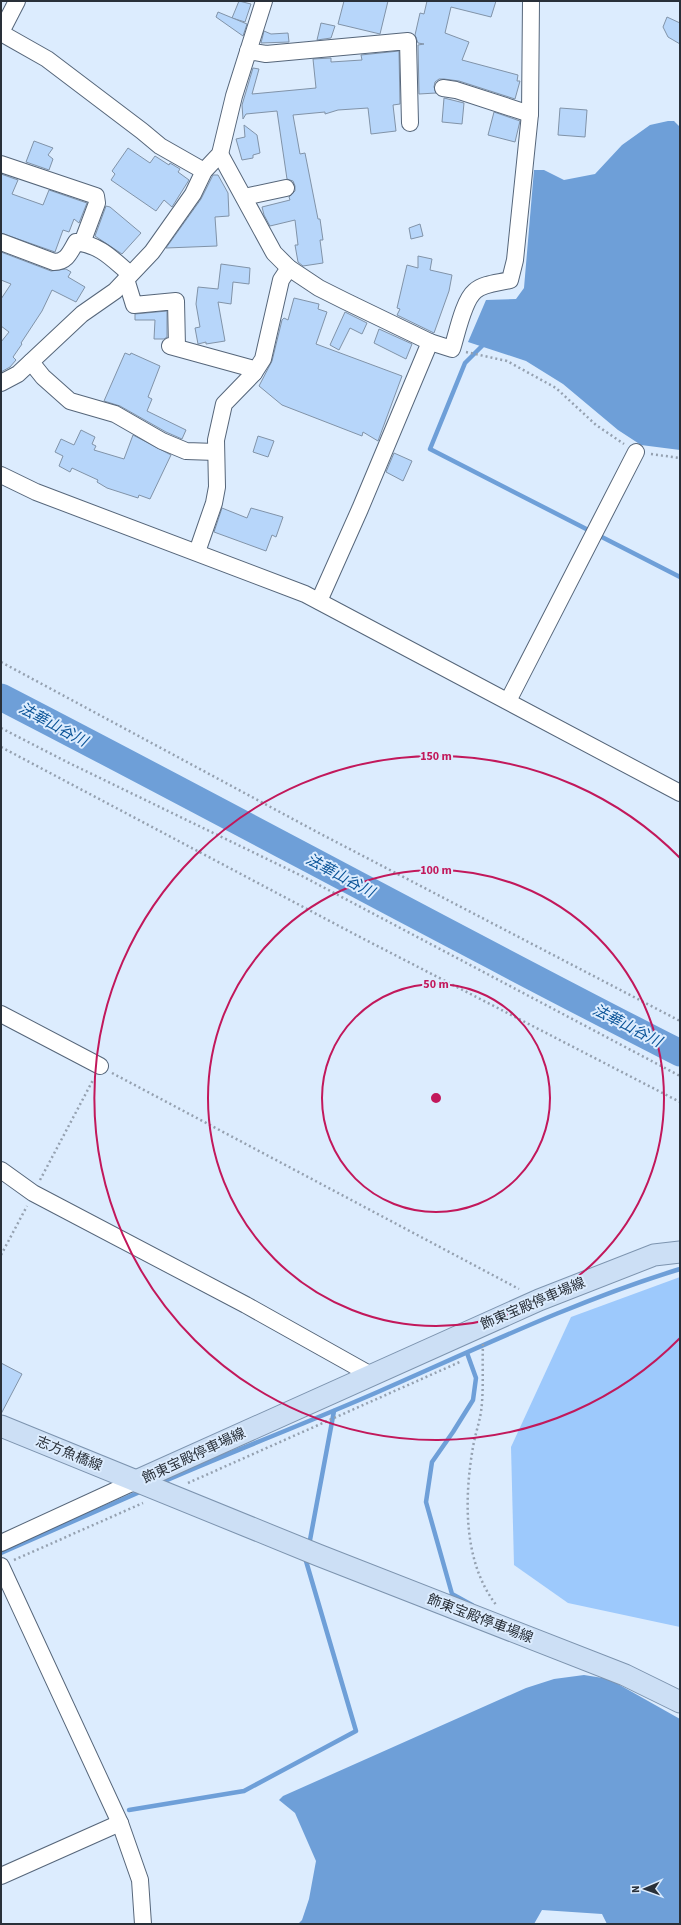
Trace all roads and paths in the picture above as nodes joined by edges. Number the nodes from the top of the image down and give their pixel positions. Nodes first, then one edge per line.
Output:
1 (17, 1) edge
2 (264, 1) edge
3 (531, 1) edge
4 (1, 32) edge
5 (248, 51) junction
6 (443, 88) dead end
7 (530, 114) junction
8 (410, 124) dead end
9 (220, 154) junction
10 (1, 164) edge
11 (204, 171) junction
12 (286, 188) dead end
13 (244, 197) junction
14 (1, 242) edge
15 (82, 243) junction
16 (289, 268) junction
17 (128, 277) junction
18 (430, 342) junction
19 (452, 349) junction
20 (31, 362) junction
21 (254, 373) junction
22 (1, 383) edge
23 (216, 452) junction
24 (636, 452) junction
25 (680, 458) edge
26 (1, 475) edge
27 (197, 552) junction
28 (318, 601) junction
29 (1, 662) edge
30 (508, 701) junction
31 (1, 728) edge
32 (1, 747) edge
33 (680, 793) edge
34 (1, 1014) edge
35 (680, 1020) edge
36 (100, 1066) junction
37 (680, 1076) edge
38 (680, 1102) edge
39 (1, 1170) edge
40 (33, 1194) junction
41 (680, 1252) edge
42 (1, 1255) edge
43 (539, 1300) junction
44 (483, 1324) junction
45 (462, 1361) dead end
46 (371, 1375) junction
47 (1, 1426) edge
48 (152, 1488) junction
49 (1, 1543) edge
50 (5, 1564) edge
51 (491, 1624) junction
52 (680, 1702) edge
53 (120, 1823) junction
54 (1, 1876) edge
55 (143, 1924) edge

1 - 4 street
2 - 5 street
3 - 7 street
4 - 11 street
5 - 8 street
5 - 9 street
6 - 7 street
7 - 19 street
9 - 11 street
9 - 13 street
10 - 15 street
11 - 17 street
12 - 13 street
13 - 16 street
14 - 15 street
15 - 17 street
16 - 18 street
16 - 21 street
17 - 20 street
17 - 21 street
18 - 19 street
18 - 28 street
19 - 24 path
20 - 22 street
20 - 23 street
21 - 23 street
23 - 27 street
24 - 25 path
24 - 30 street
26 - 27 street
27 - 28 street
28 - 30 street
29 - 35 path
30 - 33 street
31 - 37 path
32 - 38 path
34 - 36 street
36 - 40 path
36 - 43 path
39 - 40 street
40 - 42 path
40 - 46 street
41 - 43 main road, 飾東宝殿停車場線
43 - 44 main road, 飾東宝殿停車場線
44 - 46 main road, 飾東宝殿停車場線
44 - 51 path
45 - 48 path
46 - 48 main road, 飾東宝殿停車場線
47 - 48 main road, 志方魚橋線
48 - 49 street
48 - 50 path
48 - 51 main road, 飾東宝殿停車場線
50 - 53 street
51 - 52 main road, 飾東宝殿停車場線
53 - 54 street
53 - 55 street

